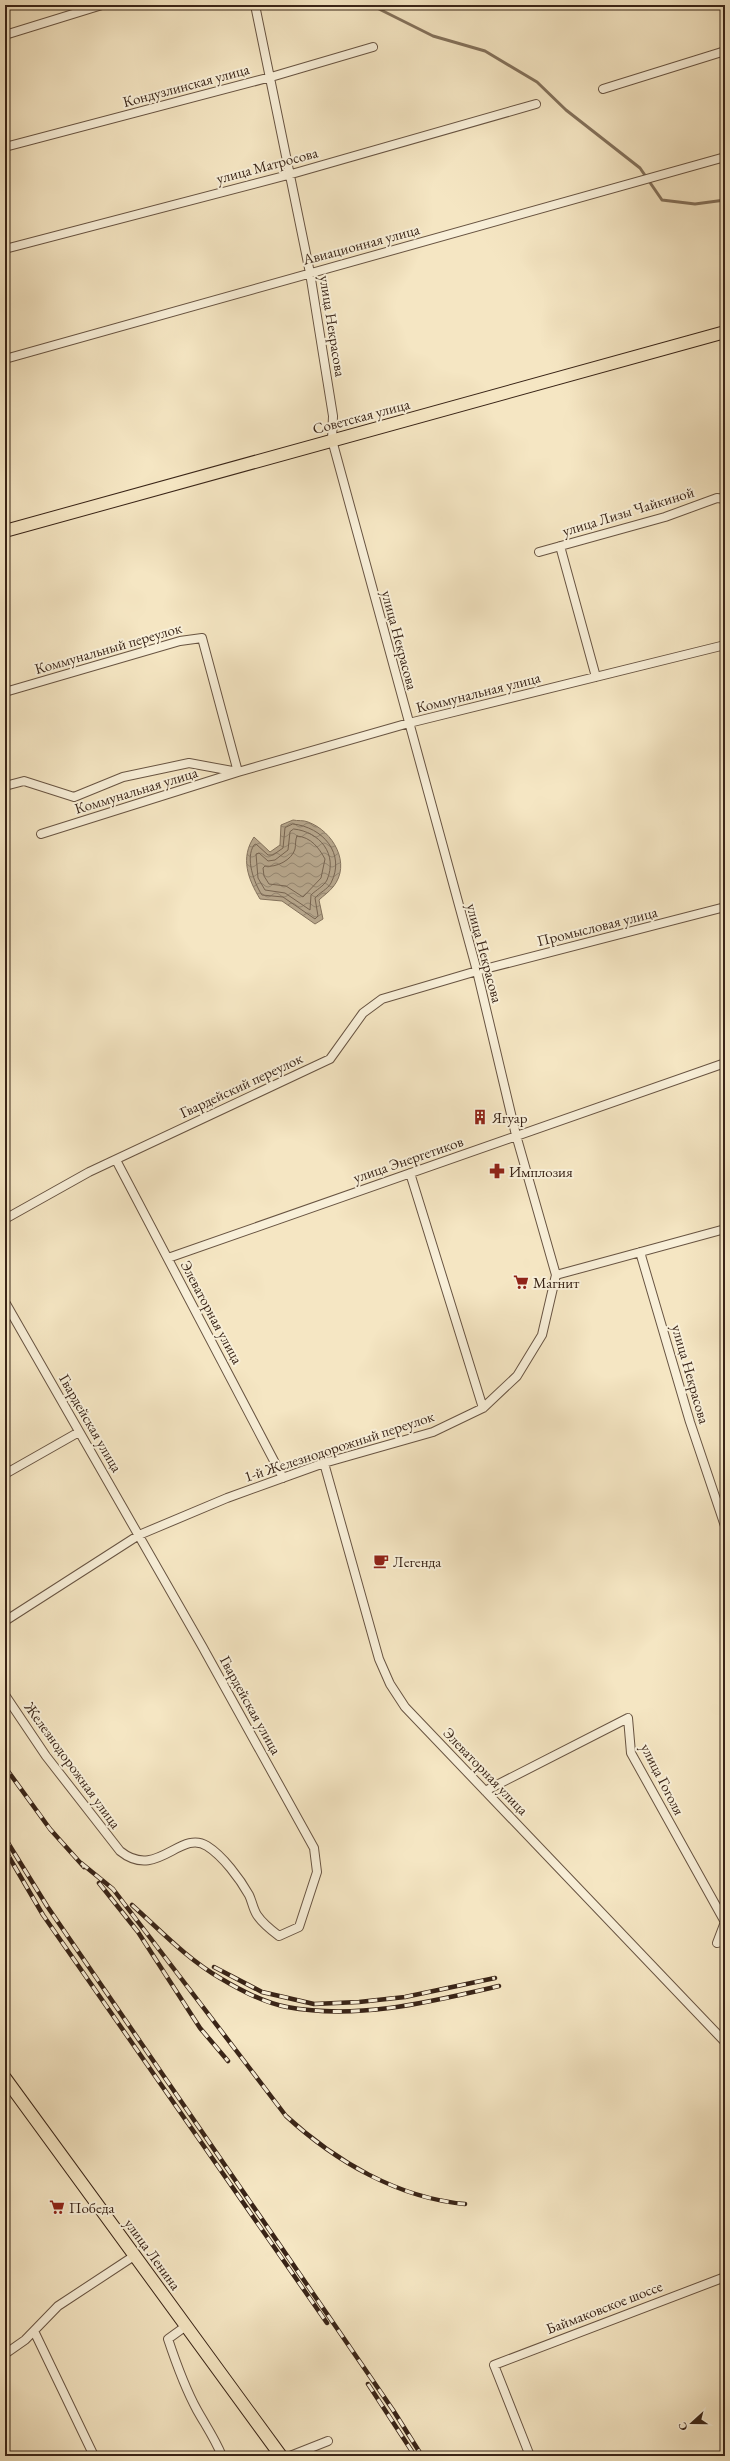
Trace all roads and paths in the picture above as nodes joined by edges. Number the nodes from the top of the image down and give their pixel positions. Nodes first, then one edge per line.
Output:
1 (102, 5) edge
2 (255, 5) edge
3 (5, 35) edge
4 (373, 47) dead end
5 (725, 51) edge
6 (271, 77) junction
7 (603, 89) dead end
8 (536, 104) dead end
9 (5, 147) edge
10 (725, 157) edge
11 (288, 175) junction
12 (5, 249) edge
13 (310, 273) junction
14 (725, 332) edge
15 (5, 359) edge
16 (332, 440) junction
17 (725, 499) edge
18 (5, 531) edge
19 (560, 546) junction
20 (539, 552) dead end
21 (725, 645) edge
22 (596, 677) junction
23 (5, 692) edge
24 (409, 723) junction
25 (238, 772) junction
26 (5, 786) edge
27 (41, 834) dead end
28 (725, 907) edge
29 (477, 971) junction
30 (725, 1063) edge
31 (516, 1135) junction
32 (116, 1160) junction
33 (410, 1173) junction
34 (5, 1219) edge
35 (725, 1228) edge
36 (640, 1252) junction
37 (168, 1258) junction
38 (556, 1275) junction
39 (5, 1302) edge
40 (483, 1408) junction
41 (79, 1432) junction
42 (324, 1463) junction
43 (6, 1471) edge
44 (282, 1478) junction
45 (725, 1526) edge
46 (139, 1536) junction
47 (5, 1621) edge
48 (5, 1695) edge
49 (485, 1791) junction
50 (120, 1851) joint
51 (725, 1941) edge
52 (725, 2042) edge
53 (5, 2078) edge
54 (134, 2256) junction
55 (725, 2277) edge
56 (186, 2326) junction
57 (34, 2331) junction
58 (5, 2354) edge
59 (328, 2441) dead end
60 (94, 2456) edge
61 (222, 2456) edge
62 (281, 2456) edge
63 (290, 2456) edge
64 (530, 2456) edge

1 - 3 street
2 - 6 street, улица Некрасова
4 - 6 street, Кондузлинская улица
5 - 7 street
6 - 9 street, Кондузлинская улица
6 - 11 street, улица Некрасова
8 - 11 street, улица Матросова
10 - 13 street, Авиационная улица
11 - 12 street, улица Матросова
11 - 13 street, улица Некрасова
13 - 15 street, Авиационная улица
13 - 16 street, улица Некрасова
14 - 16 main road, Советская улица
16 - 18 main road, Советская улица
16 - 24 street, улица Некрасова
17 - 19 street, улица Лизы Чайкиной
19 - 20 street, улица Лизы Чайкиной
19 - 22 street
21 - 22 street, Коммунальная улица
22 - 24 street, Коммунальная улица
23 - 25 street, Коммунальный переулок
24 - 25 street, Коммунальная улица
24 - 29 street, улица Некрасова
25 - 26 street, Коммунальная улица
25 - 27 street, Коммунальная улица
28 - 29 street, Промысловая улица
29 - 31 street, улица Некрасова
29 - 32 street, Гвардейский переулок
30 - 31 street, улица Энергетиков
31 - 33 street, улица Энергетиков
31 - 38 street, улица Некрасова
32 - 34 street, Гвардейский переулок
32 - 37 street, Элеваторная улица
33 - 37 street, улица Энергетиков
33 - 40 street
35 - 36 street
36 - 38 street
36 - 45 street, улица Некрасова
37 - 44 street, Элеваторная улица
38 - 40 street, 1-й Железнодорожный переулок
39 - 41 street, Гвардейская улица
40 - 42 street, 1-й Железнодорожный переулок
41 - 43 street
41 - 46 street, Гвардейская улица
42 - 44 street, 1-й Железнодорожный переулок
42 - 49 street, Элеваторная улица
44 - 46 street, 1-й Железнодорожный переулок
46 - 47 street, 1-й Железнодорожный переулок
46 - 50 street, Гвардейская улица
48 - 50 street, Железнодорожная улица
49 - 51 street, улица Гоголя
49 - 52 street, Элеваторная улица
53 - 54 main road, улица Ленина
54 - 56 main road, улица Ленина
54 - 57 street
55 - 64 street, Баймаковское шоссе
56 - 61 street
56 - 62 main road, улица Ленина
57 - 58 street
57 - 60 street
59 - 63 street

